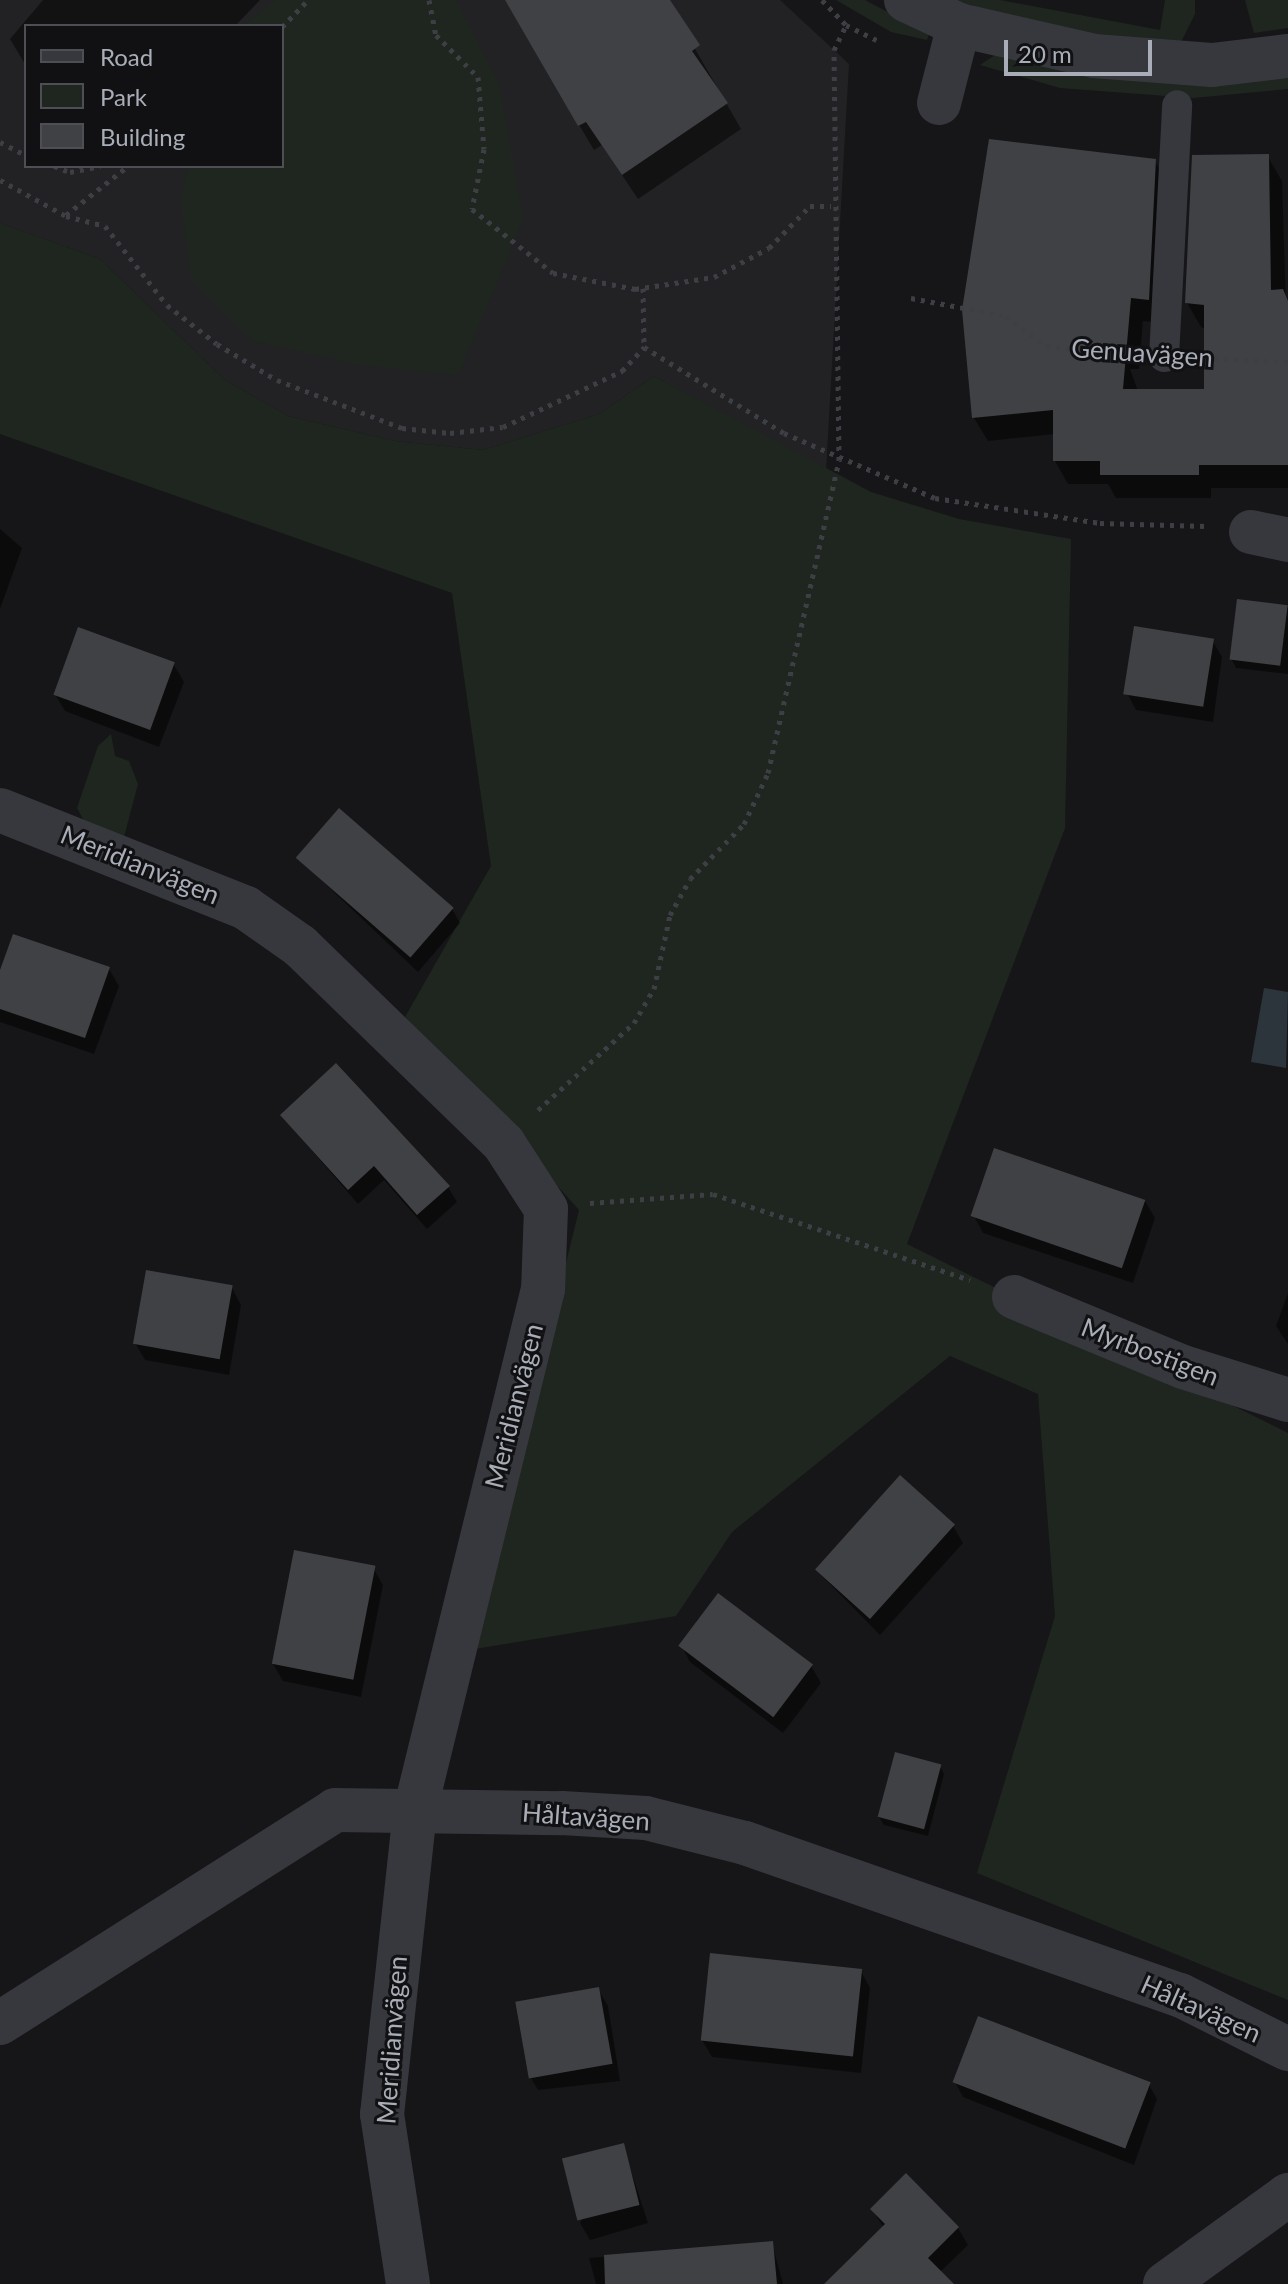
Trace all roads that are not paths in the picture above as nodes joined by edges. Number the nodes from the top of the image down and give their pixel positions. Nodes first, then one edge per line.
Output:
1 (906, 0) edge
2 (959, 25) junction
3 (1288, 56) edge
4 (939, 103) dead end
5 (1177, 105) dead end
6 (1164, 357) road end
7 (0, 810) edge
8 (1014, 1297) road end
9 (1288, 1400) edge
10 (415, 1811) junction
11 (0, 2023) edge
12 (1288, 2049) edge
13 (1288, 2195) edge
14 (408, 2284) edge
15 (1165, 2284) edge

1 - 2 street
2 - 3 street
2 - 4 street
5 - 6 lane
7 - 10 street, Meridianvägen
8 - 9 street, Myrbostigen
10 - 11 street, Håltavägen
10 - 12 street, Håltavägen
10 - 14 street, Meridianvägen
13 - 15 street

